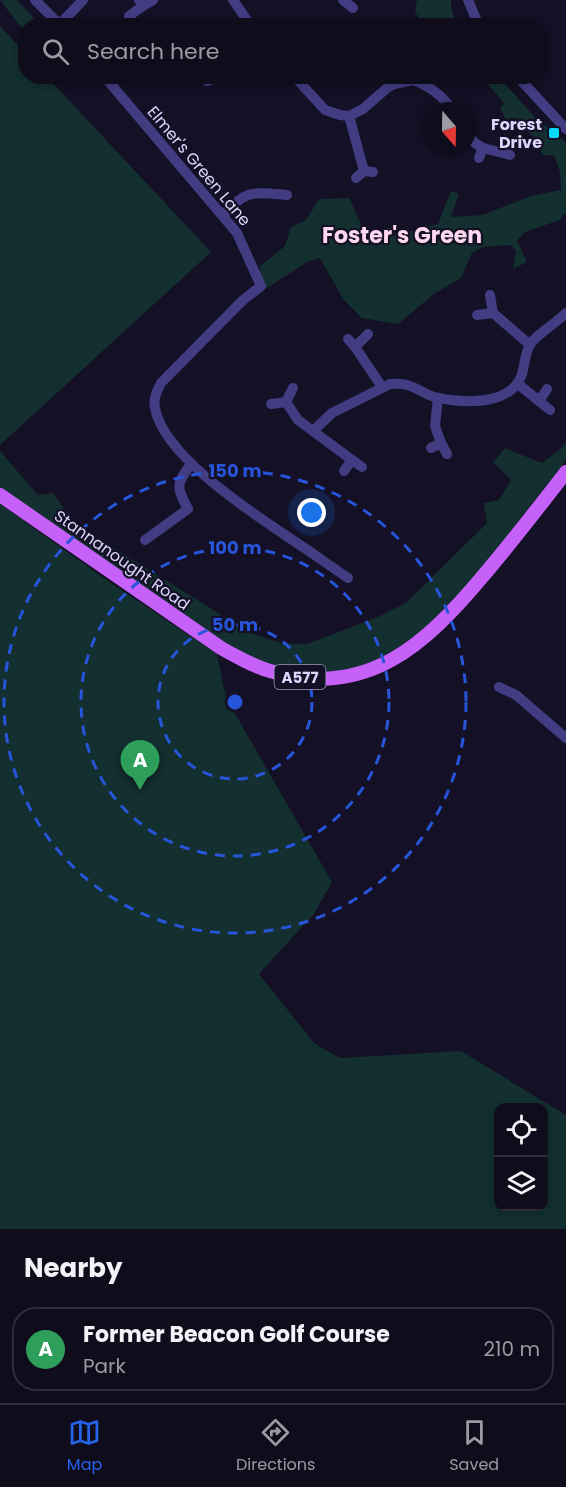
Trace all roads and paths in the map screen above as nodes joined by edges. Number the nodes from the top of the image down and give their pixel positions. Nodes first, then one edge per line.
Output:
1 (35, 0) edge
2 (83, 0) edge
3 (233, 0) edge
4 (343, 0) edge
5 (468, 0) edge
6 (145, 2) edge
7 (353, 8) dead end
8 (129, 16) dead end
9 (53, 18) edge
10 (66, 18) edge
11 (245, 18) edge
12 (476, 18) edge
13 (111, 84) edge
14 (301, 84) edge
15 (394, 84) edge
16 (423, 84) edge
17 (524, 84) edge
18 (447, 102) edge
19 (349, 116) junction
20 (566, 129) edge
21 (476, 145) edge
22 (510, 155) dead end
23 (364, 174) dead end
24 (288, 195) dead end
25 (223, 215) junction
26 (490, 295) dead end
27 (493, 313) junction
28 (566, 313) edge
29 (477, 315) dead end
30 (368, 334) dead end
31 (530, 345) junction
32 (518, 384) junction
33 (382, 387) junction
34 (293, 388) dead end
35 (547, 390) dead end
36 (438, 398) junction
37 (539, 401) junction
38 (286, 402) junction
39 (271, 404) dead end
40 (550, 410) dead end
41 (313, 431) junction
42 (447, 454) dead end
43 (352, 459) junction
44 (191, 464) junction
45 (362, 467) dead end
46 (344, 471) dead end
47 (566, 472) edge
48 (0, 495) edge
49 (146, 540) dead end
50 (348, 578) dead end
51 (499, 687) dead end
52 (566, 738) edge

1 - 9 street
2 - 10 street
3 - 11 street
4 - 7 street
5 - 12 street
6 - 8 street
13 - 25 street, Elmer's Green Lane
14 - 19 street
15 - 19 street
16 - 18 street
17 - 20 street
19 - 23 street
21 - 22 street
24 - 25 street
25 - 44 street, Elmer's Green Lane
26 - 27 street
27 - 29 street
27 - 31 street
28 - 31 street
30 - 33 street
31 - 32 street
32 - 36 street
32 - 37 street
33 - 36 street
33 - 41 street
34 - 38 street
35 - 37 street
36 - 42 street
37 - 40 street
38 - 39 street
38 - 41 street
41 - 43 street
43 - 45 street
43 - 46 street
44 - 49 street
44 - 50 street, Elmer's Green Lane
47 - 48 main road, Stannanought Road / A577
51 - 52 street

